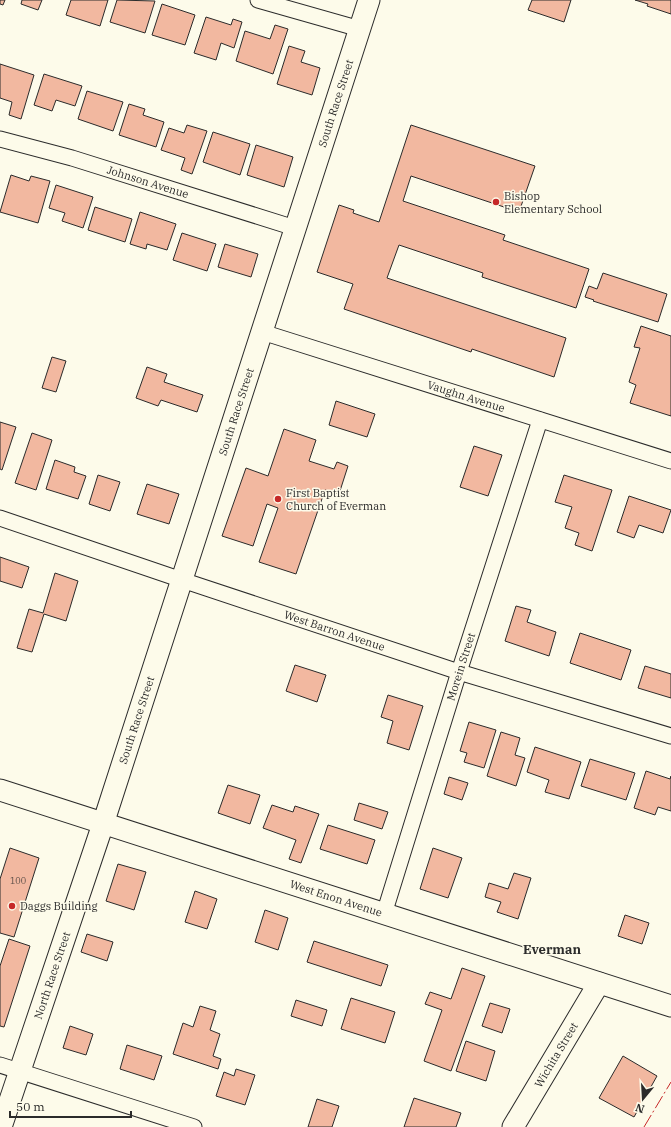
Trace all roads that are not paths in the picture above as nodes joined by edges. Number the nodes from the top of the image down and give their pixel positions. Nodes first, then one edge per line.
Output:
1 (258, 0) edge
2 (369, 0) edge
3 (360, 29) junction
4 (0, 139) edge
5 (295, 228) junction
6 (262, 332) junction
7 (540, 420) junction
8 (671, 461) edge
9 (0, 518) edge
10 (182, 580) junction
11 (460, 672) junction
12 (671, 736) edge
13 (0, 790) edge
14 (103, 824) junction
15 (384, 914) junction
16 (599, 983) junction
17 (671, 1006) edge
18 (9, 1068) edge
19 (1, 1127) edge
20 (194, 1127) edge
21 (513, 1127) edge

1 - 3 street
2 - 3 main road, South Race Street
3 - 5 main road, South Race Street
4 - 5 street, Johnson Avenue
5 - 6 main road, South Race Street
6 - 7 street, Vaughn Avenue
6 - 10 main road, South Race Street
7 - 8 street, Vaughn Avenue
7 - 11 street, Morein Street
9 - 10 street, West Barron Avenue
10 - 11 street, West Barron Avenue
10 - 14 main road, South Race Street
11 - 12 street, West Barron Avenue
11 - 15 street, Morein Street
13 - 14 main road, West Enon Avenue
14 - 15 main road, West Enon Avenue
14 - 18 main road, North Race Street
15 - 16 main road, West Enon Avenue
16 - 17 main road, West Enon Avenue
16 - 21 main road, Wichita Street
18 - 19 main road, North Race Street
18 - 20 street

